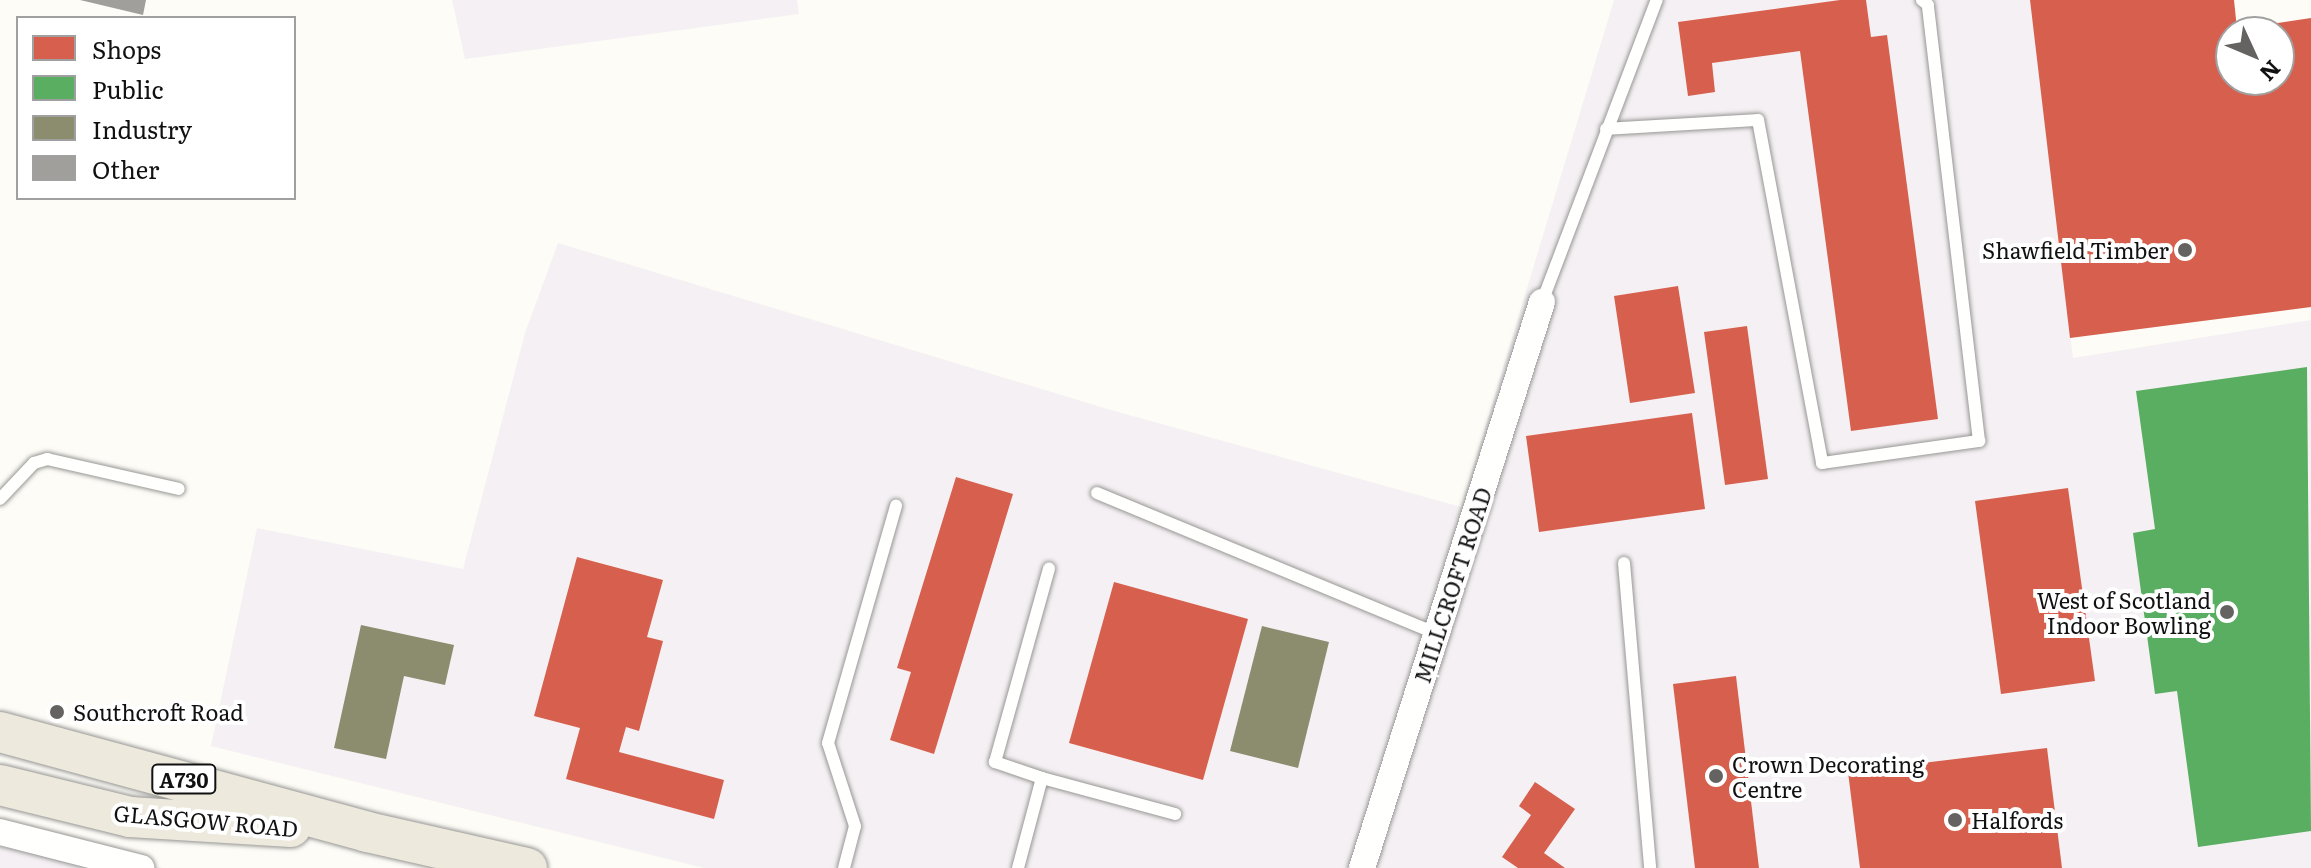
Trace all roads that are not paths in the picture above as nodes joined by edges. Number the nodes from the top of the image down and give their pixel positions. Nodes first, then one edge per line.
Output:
1 (1657, 0) edge
2 (1922, 0) edge
3 (1606, 129) junction
4 (1542, 302) joint
5 (179, 489) dead end
6 (1097, 493) dead end
7 (0, 499) edge
8 (896, 506) dead end
9 (1624, 563) dead end
10 (1049, 568) dead end
11 (1437, 634) junction
12 (0, 732) edge
13 (1042, 778) junction
14 (0, 785) edge
15 (1175, 814) dead end
16 (0, 832) edge
17 (367, 832) junction
18 (141, 868) edge
19 (527, 868) edge
20 (844, 868) edge
21 (1018, 868) edge
22 (1362, 868) edge
23 (1650, 868) edge

1 - 3 lane
2 - 3 lane
3 - 4 lane
4 - 11 street, MILLCROFT ROAD
5 - 7 lane
6 - 11 lane
8 - 20 lane
9 - 23 lane
10 - 13 lane
11 - 22 street, MILLCROFT ROAD
12 - 17 main road, GLASGOW ROAD / A730
13 - 15 lane
13 - 21 lane
14 - 17 main road, GLASGOW ROAD / A730
16 - 18 street
17 - 19 main road, GLASGOW ROAD / A730

